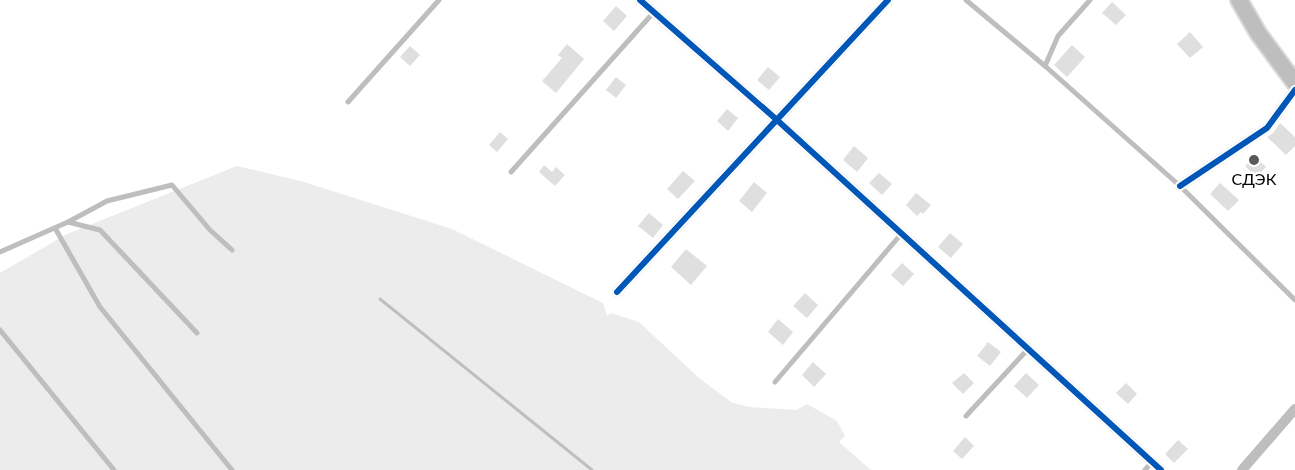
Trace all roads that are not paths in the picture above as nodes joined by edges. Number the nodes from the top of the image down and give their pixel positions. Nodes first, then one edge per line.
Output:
1 (439, 0) edge
2 (640, 0) edge
3 (888, 0) edge
4 (966, 0) edge
5 (1090, 0) edge
6 (1239, 0) edge
7 (654, 12) junction
8 (1045, 66) junction
9 (1295, 82) edge
10 (1295, 90) edge
11 (348, 102) dead end
12 (777, 120) junction
13 (511, 172) dead end
14 (1180, 186) junction
15 (68, 222) junction
16 (55, 228) junction
17 (902, 233) junction
18 (232, 250) dead end
19 (0, 252) edge
20 (617, 292) dead end
21 (1295, 300) edge
22 (0, 330) edge
23 (197, 333) dead end
24 (1028, 349) junction
25 (775, 382) dead end
26 (1295, 409) edge
27 (966, 416) dead end
28 (1149, 466) edge
29 (114, 470) edge
30 (232, 470) edge
31 (1161, 470) edge
32 (1242, 470) edge

1 - 11 lane
2 - 7 street
3 - 12 street
4 - 8 lane
5 - 8 lane
6 - 9 main road
7 - 12 street
7 - 13 lane
8 - 14 lane
10 - 14 street
12 - 17 street
12 - 20 street
14 - 21 lane
15 - 16 lane
15 - 18 lane
15 - 23 lane
16 - 19 lane
16 - 30 lane
17 - 24 street
17 - 25 lane
22 - 29 lane
24 - 27 lane
24 - 28 street
26 - 32 street
28 - 31 street

